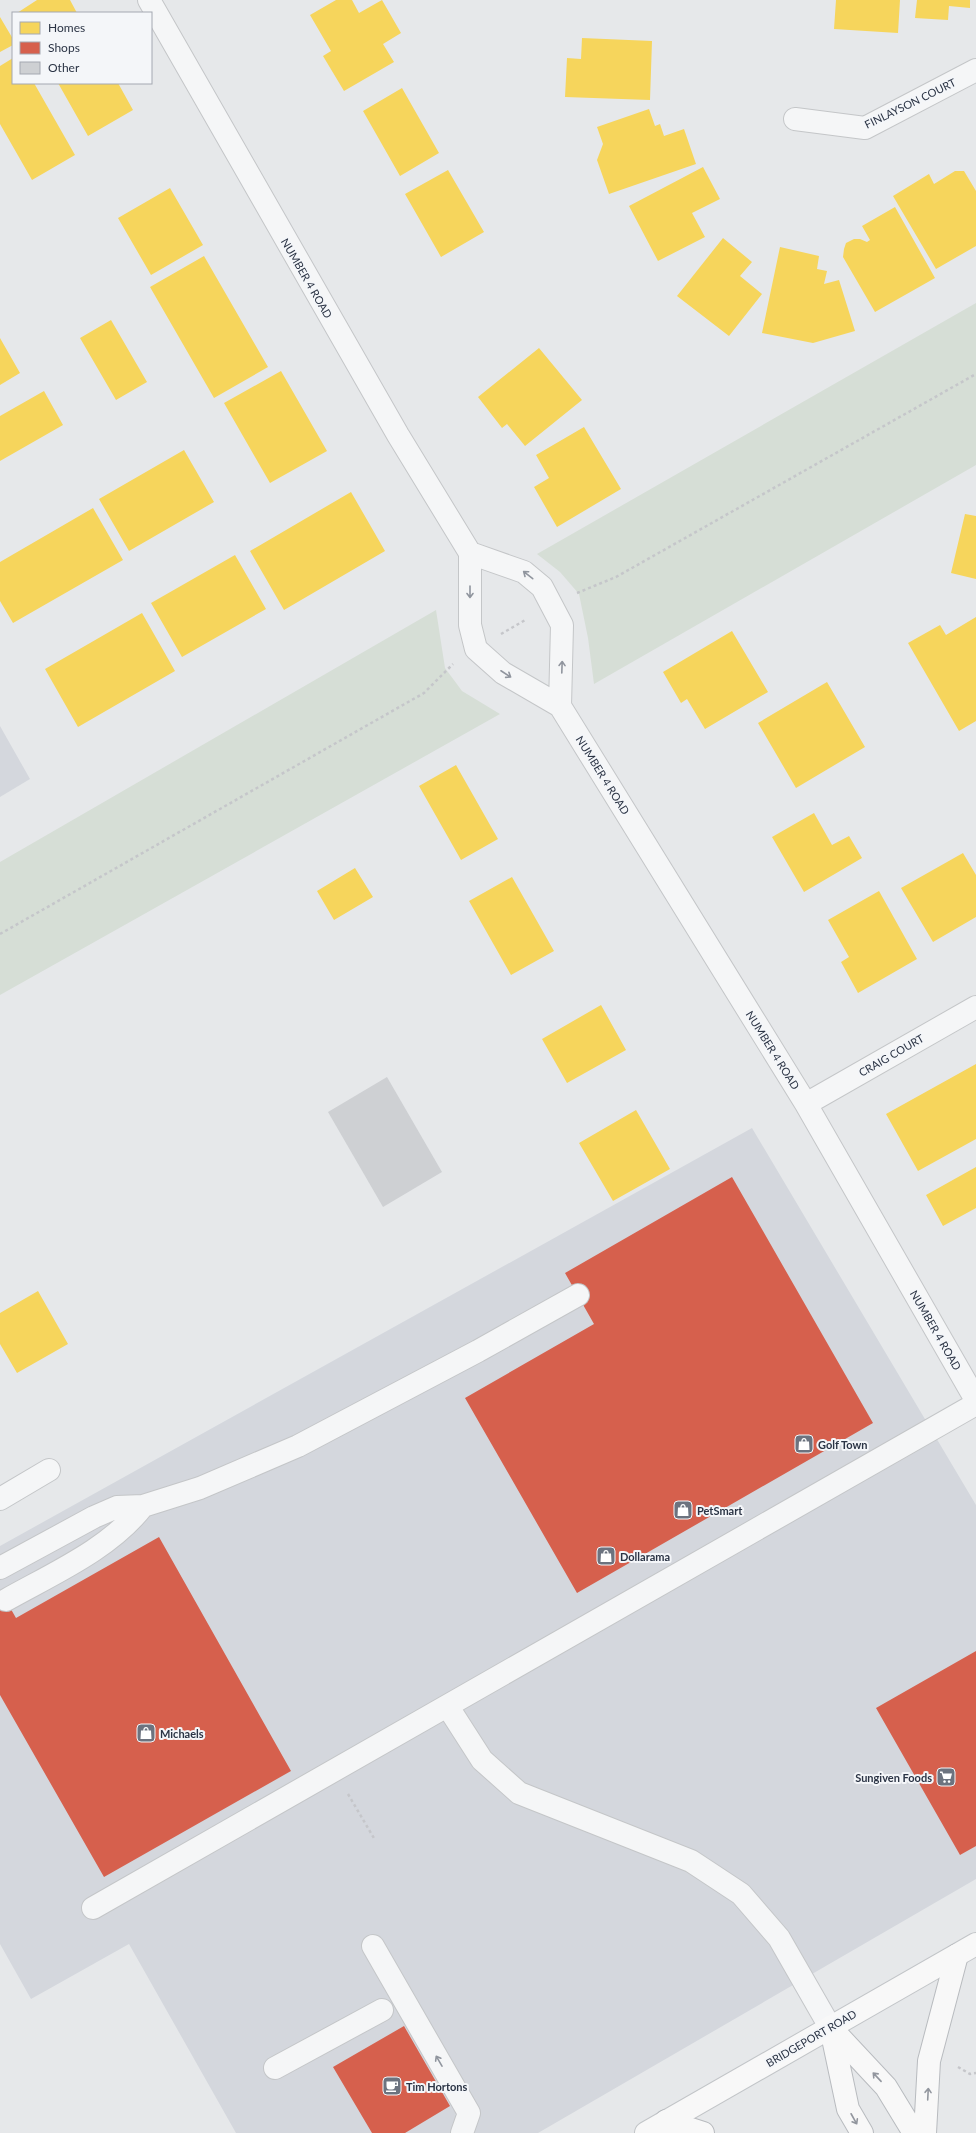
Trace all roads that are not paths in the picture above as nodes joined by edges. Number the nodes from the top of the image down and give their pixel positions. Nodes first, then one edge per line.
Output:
1 (149, 0) edge
2 (976, 70) edge
3 (795, 119) dead end
4 (470, 553) junction
5 (560, 706) junction
6 (976, 1006) edge
7 (806, 1104) junction
8 (578, 1295) dead end
9 (976, 1400) edge
10 (976, 1404) edge
11 (49, 1470) dead end
12 (0, 1499) edge
13 (143, 1506) junction
14 (0, 1568) edge
15 (6, 1600) dead end
16 (448, 1707) junction
17 (93, 1908) dead end
18 (976, 1944) edge
19 (373, 1946) dead end
20 (957, 1955) junction
21 (382, 2010) dead end
22 (830, 2028) junction
23 (275, 2068) dead end
24 (666, 2121) junction
25 (462, 2133) edge
26 (646, 2133) edge
27 (704, 2133) edge
28 (862, 2133) edge
29 (914, 2133) edge
30 (925, 2133) edge

1 - 4 street, NUMBER 4 ROAD
2 - 3 street, FINLAYSON COURT
4 -> 5 street, NUMBER 4 ROAD
5 -> 4 street
5 - 7 street, NUMBER 4 ROAD
6 - 7 street, CRAIG COURT
7 - 9 street, NUMBER 4 ROAD
8 - 13 street
10 - 16 street
11 - 12 street
13 - 14 street
13 - 15 street
16 - 17 street
16 - 22 street
18 - 20 main road, BRIDGEPORT ROAD
25 -> 19 street
20 - 22 main road, BRIDGEPORT ROAD
30 -> 20 main road
21 - 23 street
22 - 24 main road, BRIDGEPORT ROAD
22 -> 28 main road
29 -> 22 main road
24 - 26 main road, BRIDGEPORT ROAD
24 - 27 main road

